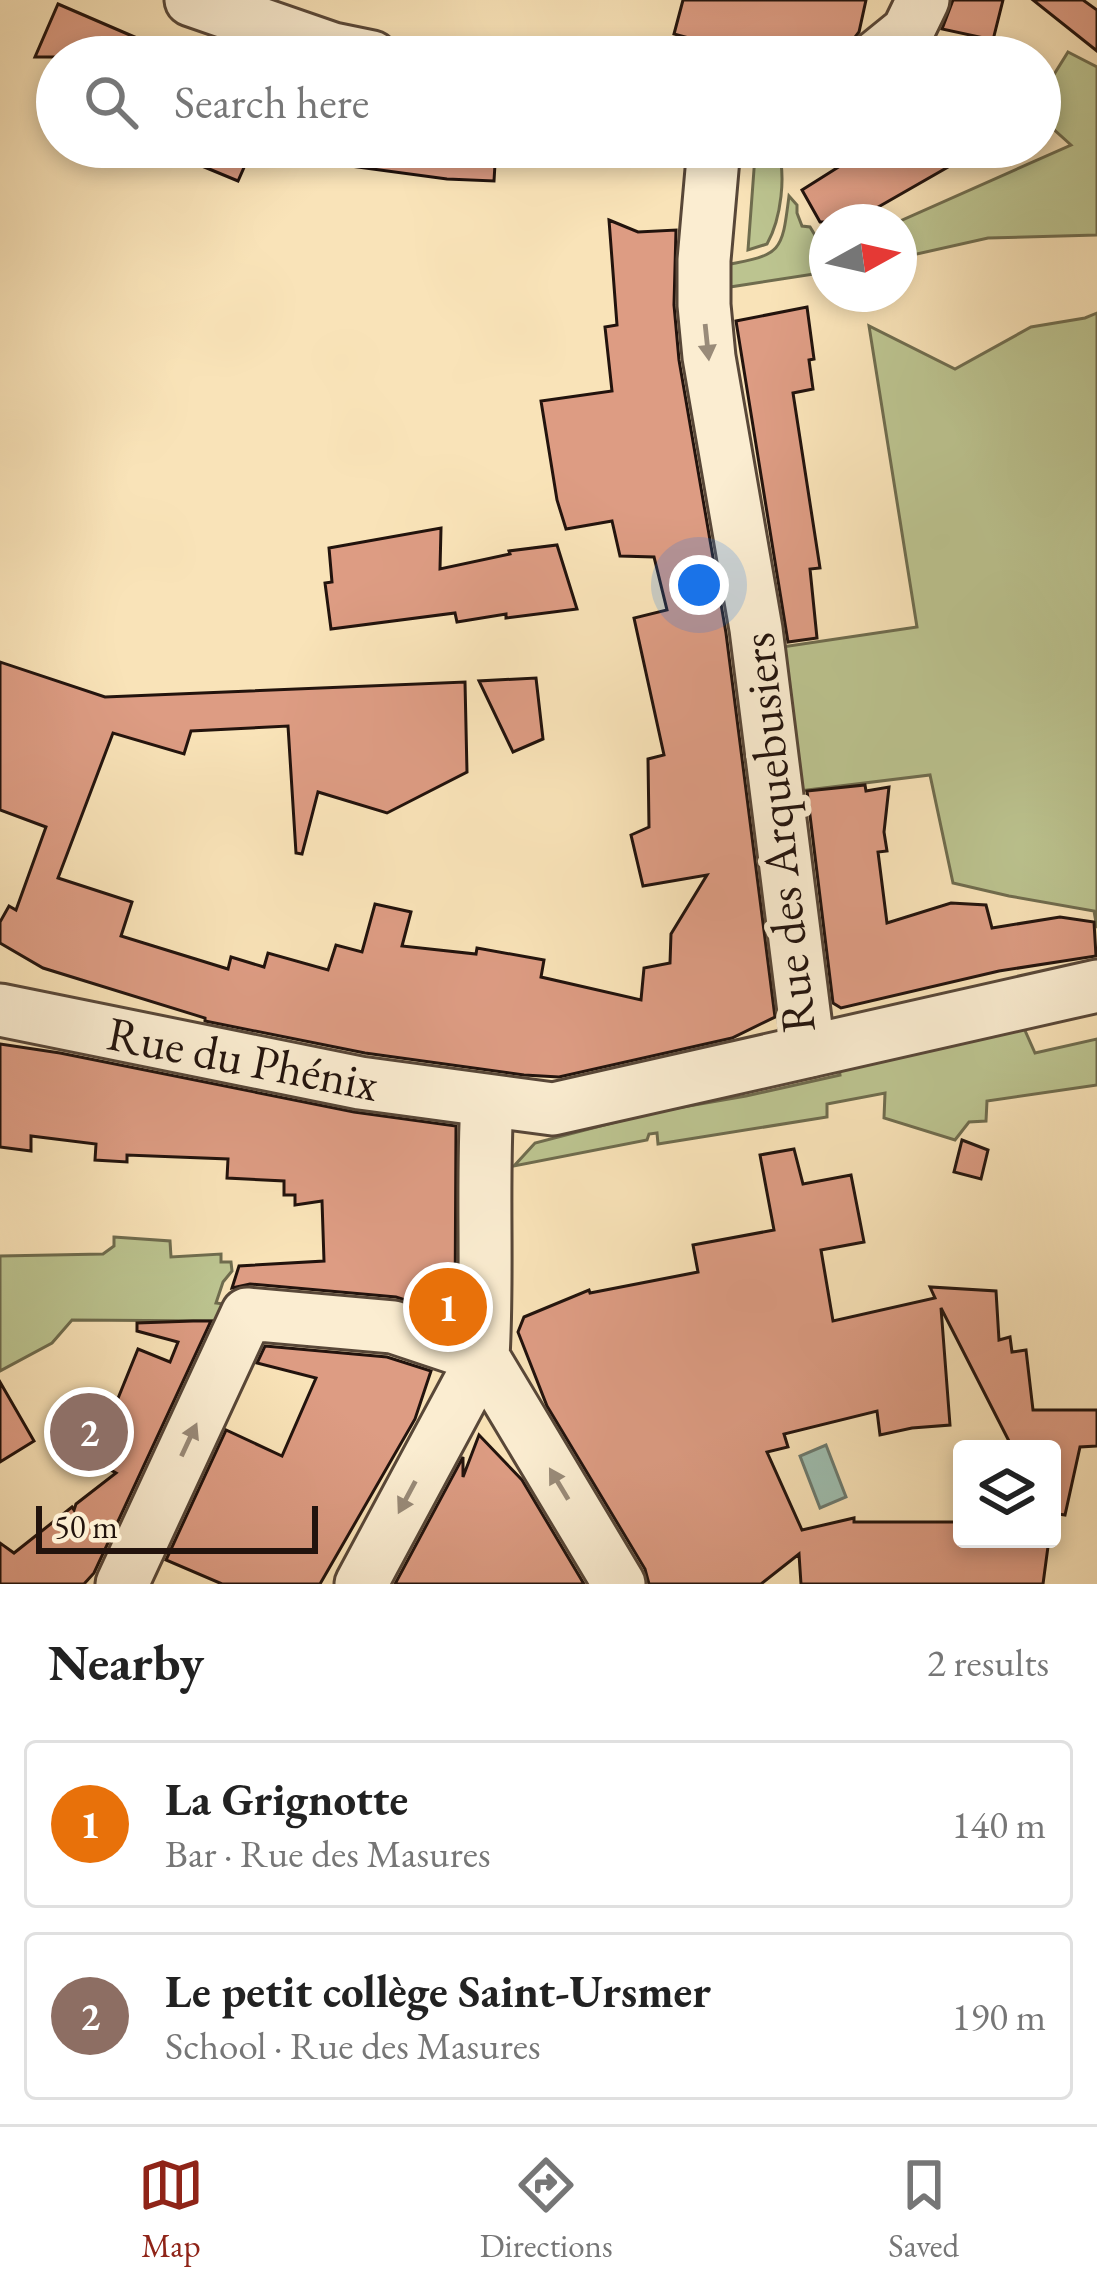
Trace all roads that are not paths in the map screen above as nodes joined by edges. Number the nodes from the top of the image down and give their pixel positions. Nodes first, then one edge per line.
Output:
1 (191, 0) edge
2 (923, 0) edge
3 (295, 36) edge
4 (902, 36) edge
5 (711, 168) edge
6 (1097, 986) edge
7 (0, 1010) edge
8 (809, 1051) junction
9 (487, 1102) junction
10 (482, 1357) junction
11 (122, 1584) edge
12 (132, 1584) edge
13 (171, 1584) edge
14 (361, 1584) edge
15 (619, 1584) edge

1 - 3 street
2 - 4 street
5 -> 8 street, Rue des Arquebusiers
6 - 8 street
7 - 9 street, Rue du Phénix
8 - 9 street, Rue des Arquebusiers
9 - 10 street
11 -> 10 street
10 -> 14 street
15 -> 10 street
12 - 13 street

